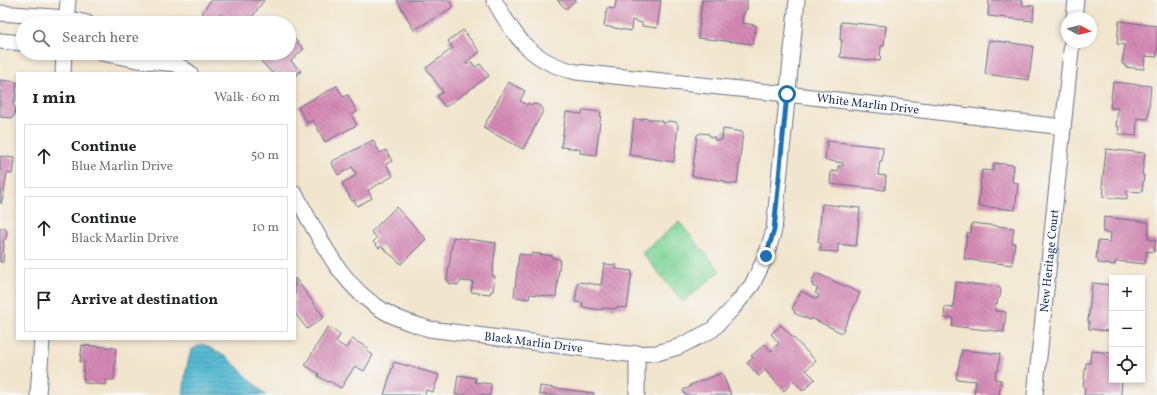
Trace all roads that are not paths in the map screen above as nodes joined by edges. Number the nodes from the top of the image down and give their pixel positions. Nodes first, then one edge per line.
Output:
1 (68, 0) edge
2 (494, 0) edge
3 (797, 0) edge
4 (1076, 0) edge
5 (1075, 12) edge
6 (0, 13) edge
7 (28, 16) edge
8 (66, 16) edge
9 (0, 41) edge
10 (16, 42) edge
11 (1071, 48) edge
12 (64, 60) edge
13 (174, 60) edge
14 (63, 72) edge
15 (189, 72) edge
16 (787, 94) junction
17 (1063, 127) junction
18 (296, 196) edge
19 (42, 340) edge
20 (637, 353) junction
21 (38, 395) edge
22 (637, 395) edge
23 (1035, 395) edge

1 - 8 street
2 - 16 street, White Marlin Drive
3 - 16 street, Black Marlin Drive
4 - 5 street
6 - 7 street
9 - 10 street
11 - 17 street, New Heritage Court
12 - 14 street
13 - 15 street
16 - 17 street, White Marlin Drive
16 - 20 street, Black Marlin Drive
17 - 23 street, New Heritage Court
18 - 20 street, Black Marlin Drive
19 - 21 street
20 - 22 street

